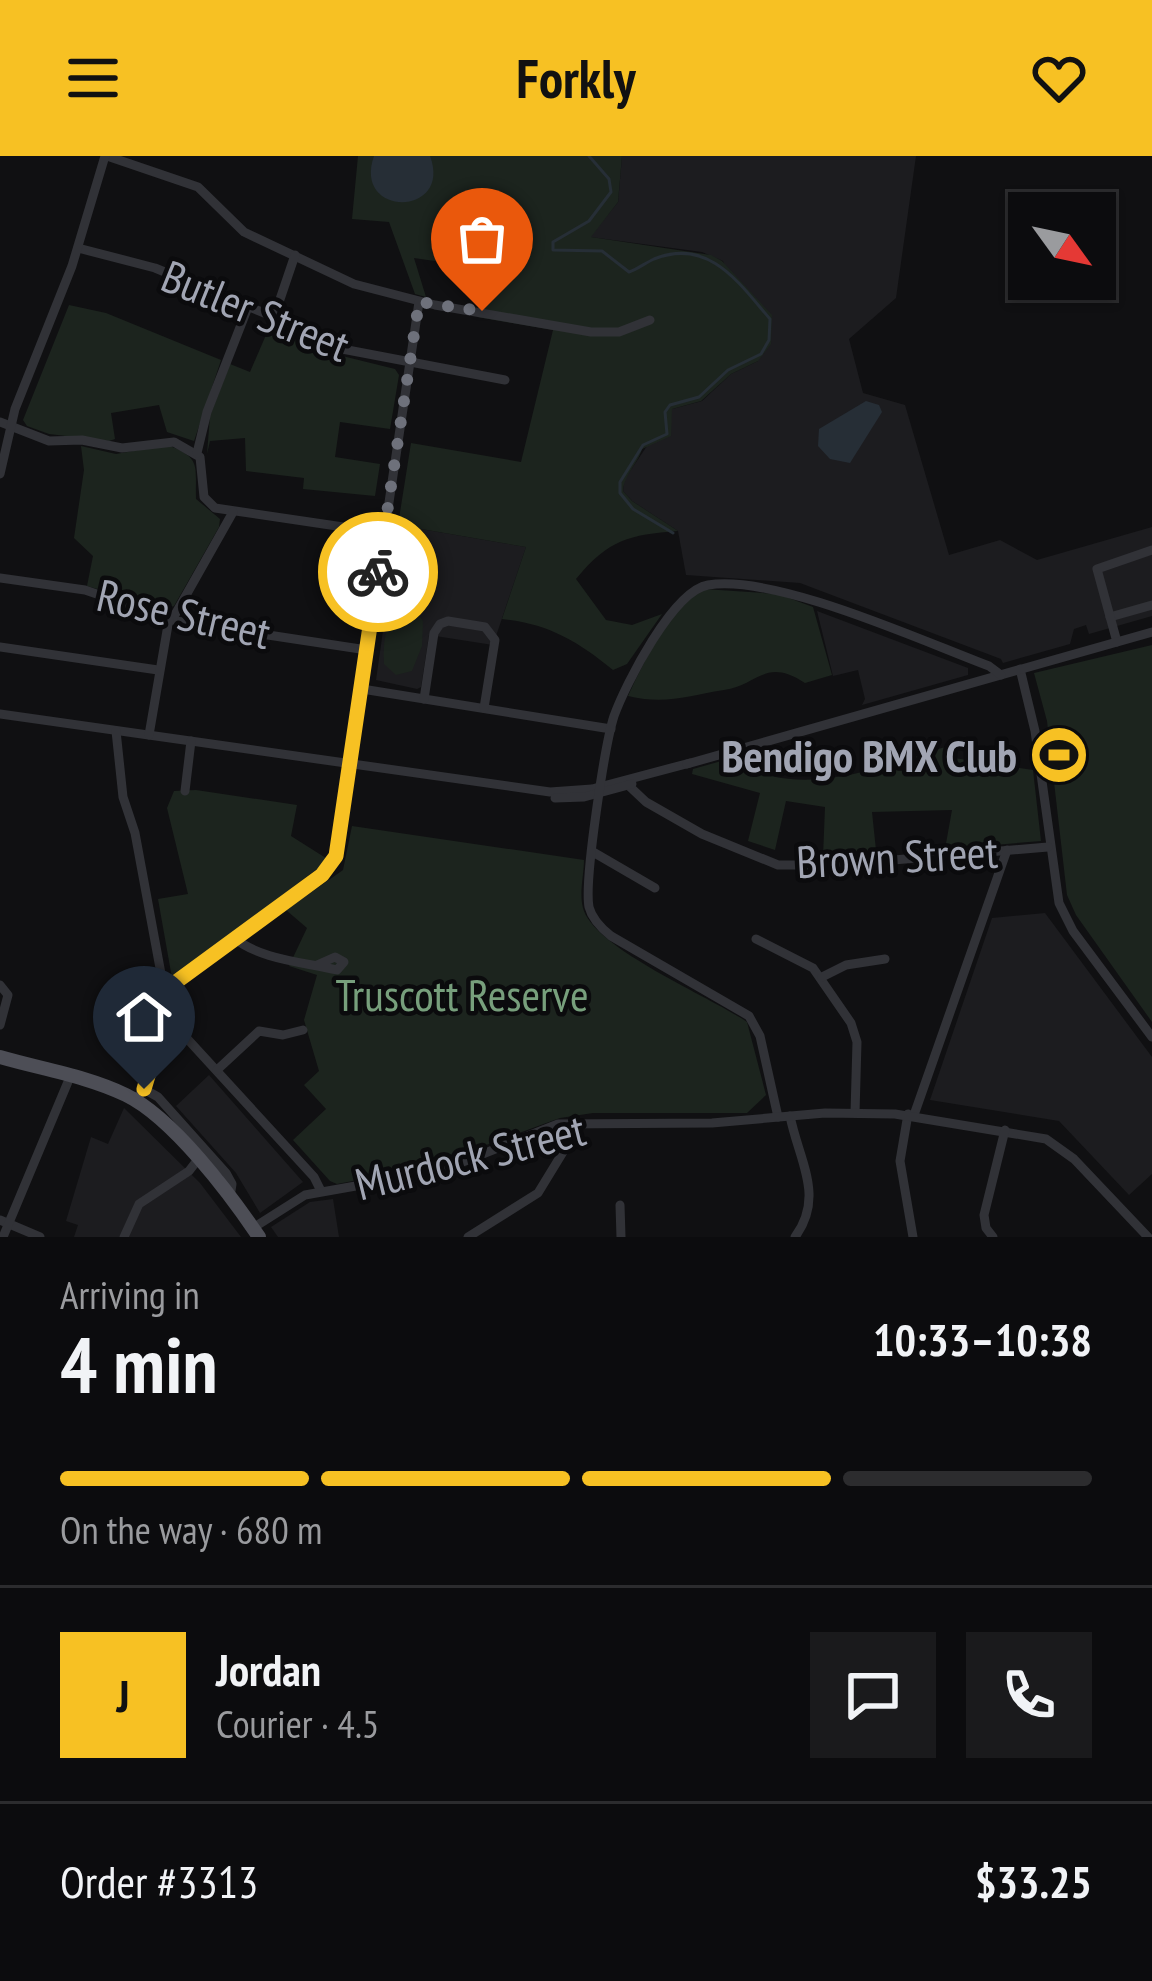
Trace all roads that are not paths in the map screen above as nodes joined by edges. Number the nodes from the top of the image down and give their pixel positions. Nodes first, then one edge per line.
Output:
1 (106, 156) edge
2 (78, 248) junction
3 (296, 255) junction
4 (419, 302) junction
5 (248, 307) junction
6 (274, 316) junction
7 (650, 320) dead end
8 (409, 364) junction
9 (505, 380) dead end
10 (5, 424) edge
11 (197, 454) junction
12 (0, 474) edge
13 (233, 512) junction
14 (384, 533) junction
15 (1152, 550) edge
16 (0, 578) edge
17 (1152, 605) edge
18 (1110, 617) junction
19 (171, 619) junction
20 (1152, 632) edge
21 (1118, 642) junction
22 (0, 647) edge
23 (367, 650) junction
24 (158, 670) junction
25 (1020, 670) junction
26 (1001, 675) junction
27 (362, 689) junction
28 (424, 699) junction
29 (484, 708) junction
30 (0, 713) edge
31 (611, 729) junction
32 (116, 730) junction
33 (149, 735) junction
34 (191, 741) junction
35 (351, 765) junction
36 (627, 783) junction
37 (185, 790) dead end
38 (601, 790) junction
39 (1048, 847) junction
40 (1007, 850) junction
41 (593, 853) junction
42 (655, 888) dead end
43 (233, 938) junction
44 (756, 939) dead end
45 (885, 959) dead end
46 (317, 965) dead end
47 (822, 977) junction
48 (0, 986) edge
49 (161, 993) junction
50 (160, 1008) junction
51 (0, 1025) edge
52 (303, 1030) dead end
53 (1152, 1037) edge
54 (0, 1057) edge
55 (217, 1070) junction
56 (70, 1077) junction
57 (141, 1095) junction
58 (855, 1113) junction
59 (911, 1114) junction
60 (784, 1117) junction
61 (573, 1123) junction
62 (1005, 1130) junction
63 (196, 1158) junction
64 (321, 1191) junction
65 (230, 1197) junction
66 (620, 1205) dead end
67 (4, 1222) edge
68 (256, 1233) edge
69 (3, 1237) edge
70 (40, 1237) edge
71 (124, 1237) edge
72 (468, 1237) edge
73 (621, 1237) edge
74 (795, 1237) edge
75 (913, 1237) edge
76 (993, 1237) edge
77 (1148, 1237) edge

1 - 2 street
1 - 3 street
2 - 5 street, Butler Street
2 - 10 street
3 - 4 street
3 - 6 street
4 - 7 street
4 - 8 street
5 - 6 street, Butler Street
5 - 11 street
6 - 8 street, Butler Street
8 - 9 street, Butler Street
8 - 14 street
10 - 11 street
10 - 12 street
11 - 13 street
13 - 14 street
13 - 19 street
14 - 23 street
15 - 18 street
16 - 19 street, Rose Street
17 - 18 street
18 - 21 street
19 - 23 street, Rose Street
19 - 24 street
20 - 21 street
21 - 25 street
22 - 24 street
23 - 27 street
24 - 33 street
25 - 26 street
25 - 39 street
26 - 31 street
26 - 36 street
27 - 28 street
27 - 35 street
28 - 29 street
28 - 29 street
29 - 31 street
30 - 32 street
31 - 38 street
32 - 33 street
32 - 49 street
33 - 34 street
34 - 35 street
34 - 37 street
35 - 38 street
35 - 43 street
36 - 38 street
36 - 40 street, Brown Street
38 - 41 street
39 - 40 street, Brown Street
39 - 53 street
40 - 59 street
41 - 42 street
41 - 60 street
43 - 46 street
43 - 49 street
44 - 47 street
45 - 47 street
47 - 58 street
48 - 51 street
49 - 50 street
50 - 55 street
50 - 57 street
52 - 55 street
54 - 56 main road
55 - 64 street
56 - 57 main road
56 - 67 street
57 - 63 main road
57 - 65 street
58 - 59 street, Murdock Street
58 - 60 street, Murdock Street
59 - 62 street, Murdock Street
59 - 75 street
60 - 61 street, Murdock Street
60 - 74 street
61 - 64 street, Murdock Street
61 - 72 street
62 - 76 street
62 - 77 street, Murdock Street
63 - 65 main road
63 - 71 street
64 - 68 street, Murdock Street
65 - 68 main road
66 - 73 street
67 - 69 street
67 - 70 street

